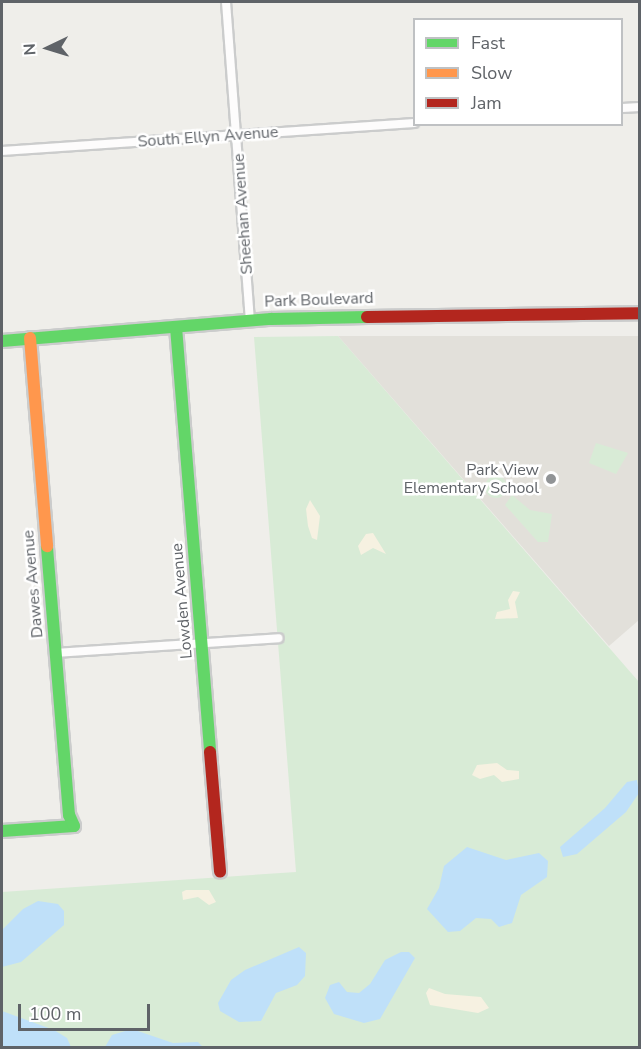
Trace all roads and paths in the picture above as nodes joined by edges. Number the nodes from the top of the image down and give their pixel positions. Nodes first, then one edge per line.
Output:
1 (226, 2) edge
2 (639, 107) edge
3 (623, 108) edge
4 (413, 123) edge
5 (237, 135) junction
6 (2, 151) edge
7 (639, 313) edge
8 (250, 320) junction
9 (176, 327) junction
10 (30, 339) junction
11 (2, 341) edge
12 (278, 638) dead end
13 (202, 643) junction
14 (55, 653) junction
15 (2, 831) edge
16 (220, 872) dead end

1 - 5 street, Sheehan Avenue
2 - 3 street
4 - 5 street, South Ellyn Avenue
5 - 6 street, South Ellyn Avenue
5 - 8 street, Sheehan Avenue
7 - 8 street, Park Boulevard
8 - 9 street, Park Boulevard
9 - 10 street, Park Boulevard
9 - 13 street, Lowden Avenue
10 - 11 street, Park Boulevard
10 - 14 street, Dawes Avenue
12 - 13 street
13 - 14 street
13 - 16 street, Lowden Avenue
14 - 15 street, Dawes Avenue

